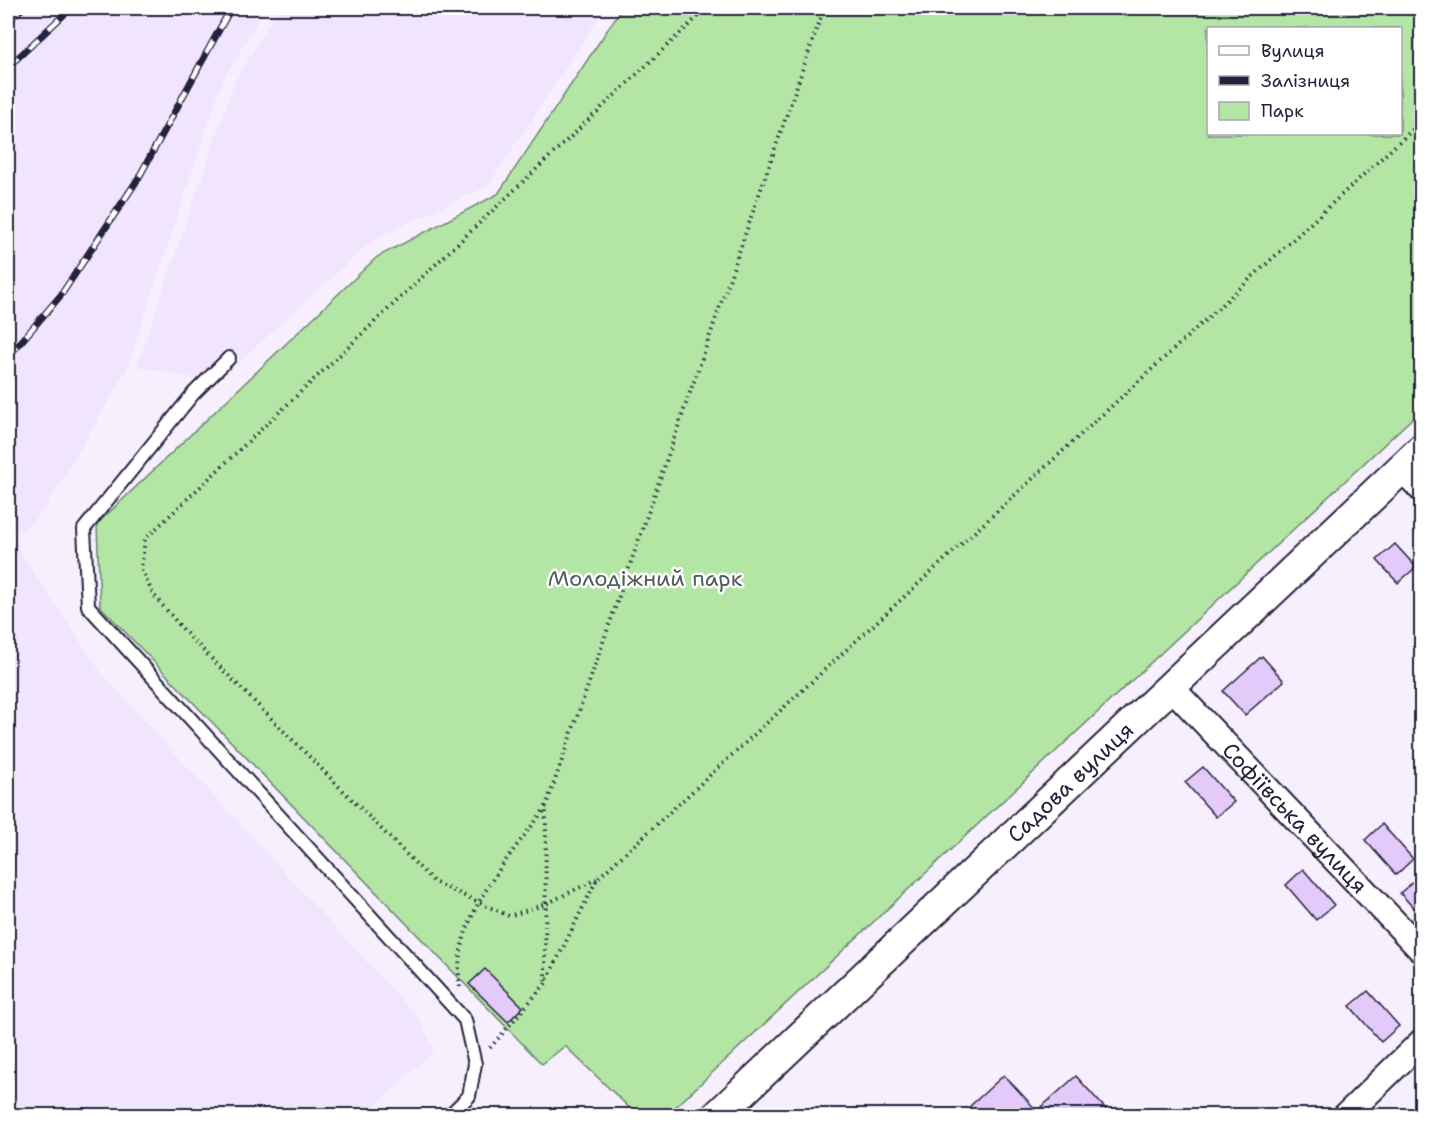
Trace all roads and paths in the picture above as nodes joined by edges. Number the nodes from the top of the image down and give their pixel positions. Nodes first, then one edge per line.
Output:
1 (707, 8) edge
2 (824, 8) edge
3 (1412, 8) edge
4 (1422, 18) edge
5 (1422, 121) edge
6 (229, 358) dead end
7 (1411, 458) edge
8 (1422, 490) edge
9 (1169, 685) junction
10 (546, 806) junction
11 (597, 879) junction
12 (477, 903) junction
13 (546, 904) junction
14 (1422, 951) edge
15 (545, 984) junction
16 (465, 1020) junction
17 (1422, 1041) edge
18 (475, 1064) junction
19 (449, 1116) edge
20 (717, 1116) edge
21 (1344, 1116) edge

1 - 12 path
2 - 10 path
3 - 4 path
5 - 11 path
6 - 16 lane
7 - 8 street
7 - 9 street, Садова вулиця
9 - 14 street, Софіївська вулиця
9 - 20 street, Садова вулиця
10 - 12 path
10 - 13 path
11 - 13 path
11 - 15 path
12 - 13 path
12 - 16 path
13 - 15 path
15 - 18 path
16 - 18 lane
17 - 21 street
18 - 19 lane

